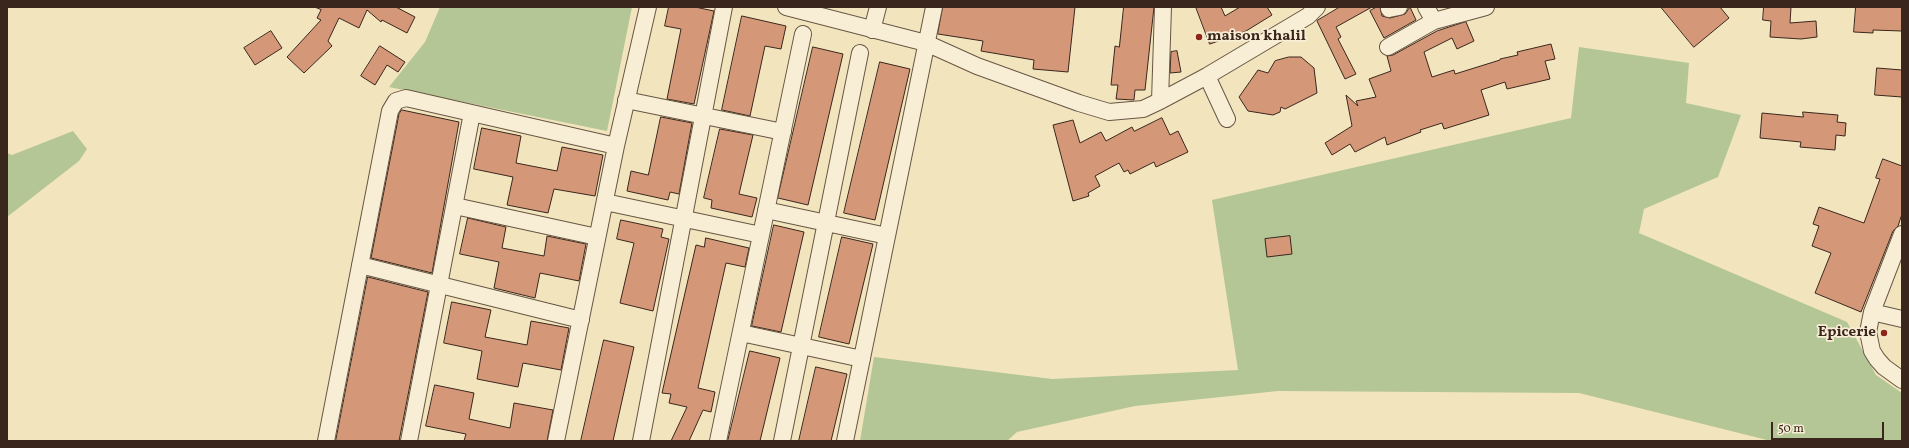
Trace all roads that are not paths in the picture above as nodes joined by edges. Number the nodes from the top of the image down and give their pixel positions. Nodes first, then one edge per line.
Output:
1 (648, 7) edge
2 (724, 7) edge
3 (786, 7) edge
4 (878, 7) edge
5 (934, 7) edge
6 (1163, 7) edge
7 (1317, 7) edge
8 (1486, 7) edge
9 (1430, 14) edge
10 (872, 30) junction
11 (803, 34) dead end
12 (926, 43) junction
13 (1388, 47) dead end
14 (860, 53) dead end
15 (1207, 76) junction
16 (626, 100) junction
17 (1160, 100) junction
18 (472, 113) junction
19 (703, 116) junction
20 (1227, 119) dead end
21 (783, 132) junction
22 (616, 146) junction
23 (605, 202) junction
24 (455, 206) junction
25 (766, 210) junction
26 (684, 219) junction
27 (826, 222) junction
28 (1902, 234) edge
29 (761, 235) junction
30 (887, 236) junction
31 (597, 238) junction
32 (360, 265) junction
33 (439, 285) junction
34 (1872, 312) junction
35 (1902, 319) edge
36 (581, 320) junction
37 (741, 333) junction
38 (801, 346) junction
39 (862, 359) junction
40 (1902, 380) edge
41 (326, 441) edge
42 (409, 441) edge
43 (556, 441) edge
44 (641, 441) edge
45 (718, 441) edge
46 (782, 441) edge
47 (845, 441) edge

1 - 16 street
2 - 19 street
3 - 10 street
4 - 10 street
5 - 12 street
6 - 17 street
7 - 15 street
8 - 9 street
9 - 13 street
10 - 12 street
11 - 21 street
12 - 17 street
12 - 30 street
14 - 27 street
15 - 17 street
15 - 20 street
16 - 19 street
16 - 22 street
18 - 22 street
18 - 24 street
18 - 32 street
19 - 21 street
19 - 26 street
21 - 25 street
22 - 23 street
23 - 26 street
23 - 31 street
24 - 31 street
24 - 33 street
25 - 27 street
25 - 29 street
26 - 29 street
26 - 44 street
27 - 30 street
27 - 38 street
28 - 34 street
29 - 37 street
30 - 39 street
31 - 36 street
32 - 33 street
32 - 41 street
33 - 36 street
33 - 42 street
34 - 35 street
34 - 40 street
36 - 43 street
37 - 38 street
37 - 45 street
38 - 39 street
38 - 46 street
39 - 47 street

